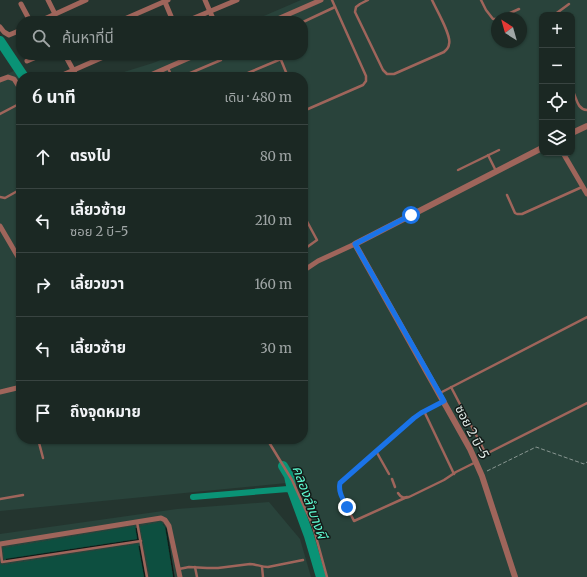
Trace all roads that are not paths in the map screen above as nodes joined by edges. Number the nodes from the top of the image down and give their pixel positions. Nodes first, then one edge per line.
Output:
1 (48, 0) edge
2 (86, 0) edge
3 (205, 0) edge
4 (237, 0) edge
5 (321, 0) edge
6 (332, 0) edge
7 (368, 0) edge
8 (432, 0) edge
9 (481, 0) edge
10 (167, 1) edge
11 (78, 2) edge
12 (22, 4) dead end
13 (569, 4) dead end
14 (335, 8) junction
15 (519, 9) dead end
16 (210, 11) junction
17 (512, 12) edge
18 (558, 12) edge
19 (55, 14) junction
20 (28, 16) edge
21 (51, 16) edge
22 (132, 16) edge
23 (172, 16) edge
24 (198, 16) edge
25 (212, 16) edge
26 (285, 16) edge
27 (491, 16) edge
28 (308, 20) edge
29 (0, 27) edge
30 (16, 32) edge
31 (68, 60) edge
32 (96, 60) edge
33 (184, 60) edge
34 (221, 60) dead end
35 (278, 60) edge
36 (280, 60) edge
37 (168, 67) junction
38 (73, 70) junction
39 (69, 72) edge
40 (157, 72) edge
41 (170, 72) edge
42 (193, 72) edge
43 (250, 72) edge
44 (286, 72) edge
45 (0, 80) edge
46 (16, 82) edge
47 (575, 94) edge
48 (16, 106) edge
49 (308, 109) edge
50 (587, 110) edge
51 (0, 114) edge
52 (587, 126) edge
53 (575, 132) edge
54 (499, 150) dead end
55 (539, 150) edge
56 (488, 155) junction
57 (565, 156) edge
58 (458, 170) dead end
59 (496, 171) junction
60 (583, 186) junction
61 (16, 192) edge
62 (587, 194) edge
63 (507, 195) dead end
64 (0, 197) edge
65 (308, 223) edge
66 (0, 226) edge
67 (355, 244) junction
68 (308, 246) edge
69 (16, 253) edge
70 (308, 268) edge
71 (587, 318) edge
72 (451, 386) junction
73 (16, 388) edge
74 (0, 392) edge
75 (439, 393) junction
76 (444, 401) junction
77 (587, 403) edge
78 (424, 411) junction
79 (39, 444) edge
80 (269, 444) edge
81 (376, 451) junction
82 (43, 458) dead end
83 (476, 462) junction
84 (389, 474) dead end
85 (454, 474) junction
86 (392, 479) dead end
87 (395, 487) dead end
88 (398, 493) dead end
89 (23, 495) dead end
90 (406, 498) junction
91 (0, 499) edge
92 (137, 521) junction
93 (141, 542) junction
94 (0, 544) edge
95 (303, 560) dead end
96 (1, 564) edge
97 (195, 567) junction
98 (262, 567) junction
99 (178, 569) junction
100 (147, 577) edge
101 (180, 577) edge
102 (196, 577) edge
103 (264, 577) edge
104 (327, 577) edge
105 (516, 577) edge

1 - 19 street
2 - 11 street
3 - 16 street
4 - 16 street
5 - 26 street
6 - 14 lane
7 - 8 lane
9 - 27 lane
10 - 22 street
10 - 23 street
11 - 19 street
12 - 20 street
13 - 18 lane
14 - 28 lane
14 - 49 lane
15 - 17 lane
16 - 24 street
16 - 25 street
19 - 21 street
29 - 30 street
31 - 38 street
32 - 38 street
33 - 37 street
34 - 42 lane
35 - 43 lane
36 - 44 lane
37 - 40 street
37 - 41 lane
38 - 39 street
45 - 46 street
47 - 50 lane
48 - 51 lane
52 - 53 street
54 - 56 lane
55 - 59 street
56 - 58 lane
56 - 59 lane
57 - 60 street
59 - 67 street
60 - 62 street
60 - 63 lane
61 - 64 lane
65 - 68 lane
66 - 69 street
67 - 70 street
67 - 75 street, ซอย 2 บี-5
71 - 72 lane
72 - 75 lane
72 - 77 lane
73 - 74 street
75 - 76 street, ซอย 2 บี-5
76 - 78 lane
76 - 83 street, ซอย 2 บี-5
78 - 81 lane
78 - 85 lane
79 - 82 lane
80 - 104 lane
81 - 84 lane
81 - 90 lane
83 - 85 lane
83 - 105 street, ซอย 2 บี-5
85 - 90 lane
86 - 87 lane
88 - 90 lane
89 - 91 lane
92 - 93 lane
92 - 94 street
92 - 99 street
93 - 96 lane
93 - 100 lane
94 - 96 lane
95 - 98 lane
97 - 98 lane
97 - 99 lane
97 - 102 lane
98 - 103 lane
99 - 101 street

